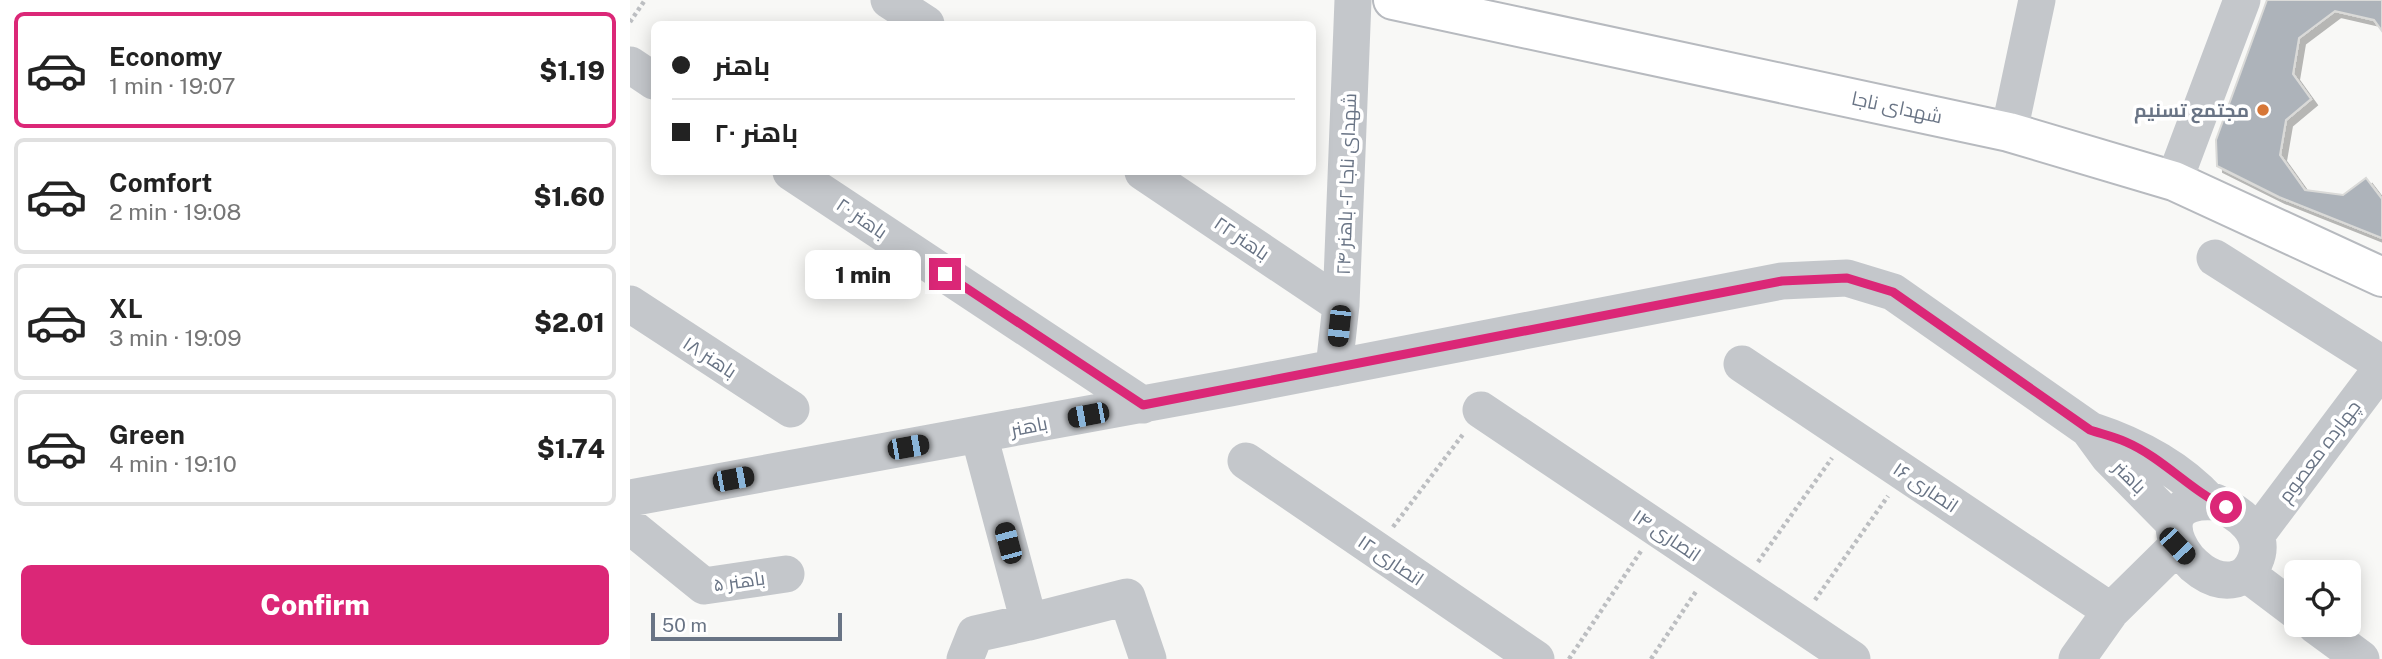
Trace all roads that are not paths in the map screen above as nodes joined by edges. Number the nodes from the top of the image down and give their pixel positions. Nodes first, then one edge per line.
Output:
1 (889, 0) edge
2 (1353, 0) edge
3 (1393, 0) edge
4 (2037, 0) edge
5 (2242, 0) edge
6 (921, 21) edge
7 (630, 65) edge
8 (651, 79) edge
9 (2009, 132) junction
10 (796, 175) edge
11 (1147, 175) edge
12 (2174, 181) junction
13 (2215, 258) dead end
14 (2382, 277) edge
15 (630, 304) edge
16 (1341, 305) junction
17 (1742, 364) dead end
18 (2382, 366) edge
19 (1334, 368) junction
20 (1143, 405) junction
21 (791, 410) dead end
22 (1481, 410) road end
23 (2090, 430) junction
24 (979, 435) junction
25 (1246, 461) dead end
26 (630, 498) edge
27 (2209, 501) junction
28 (630, 526) edge
29 (2175, 534) junction
30 (2257, 534) junction
31 (786, 574) dead end
32 (2247, 574) junction
33 (2284, 602) edge
34 (2111, 611) junction
35 (1029, 622) junction
36 (2331, 637) edge
37 (965, 659) edge
38 (1148, 659) edge
39 (1535, 659) edge
40 (1852, 659) edge
41 (2077, 659) edge
42 (2361, 659) edge

1 - 6 street
2 - 16 street, شهدای ناجا ۲ - باهنر ۲۴
3 - 9 main road, شهدای ناجا
4 - 9 street
5 - 12 street
7 - 8 street
9 - 12 main road, شهدای ناجا
10 - 20 street, باهنر ۲۰
11 - 16 street, باهنر ۲۲
12 - 14 main road, شهدای ناجا
13 - 18 street
15 - 21 street, باهنر ۱۸
16 - 19 street, شهدای ناجا ۲ - باهنر ۲۴
17 - 34 street, انصاری ۱۶
18 - 30 street, چهارده معصوم
19 - 20 street, باهنر
19 - 23 street, باهنر
20 - 24 street, باهنر
22 - 40 street, انصاری ۱۴
23 - 27 street, باهنر
23 - 29 street, باهنر
24 - 26 street, باهنر
24 - 35 street
25 - 39 street, انصاری ۱۲
27 - 29 street
27 - 30 street
28 - 31 street, باهنر ۵
29 - 32 street
29 - 34 street
30 - 32 street
32 - 33 street
34 - 41 street
35 - 37 street
35 - 38 street
36 - 42 street

